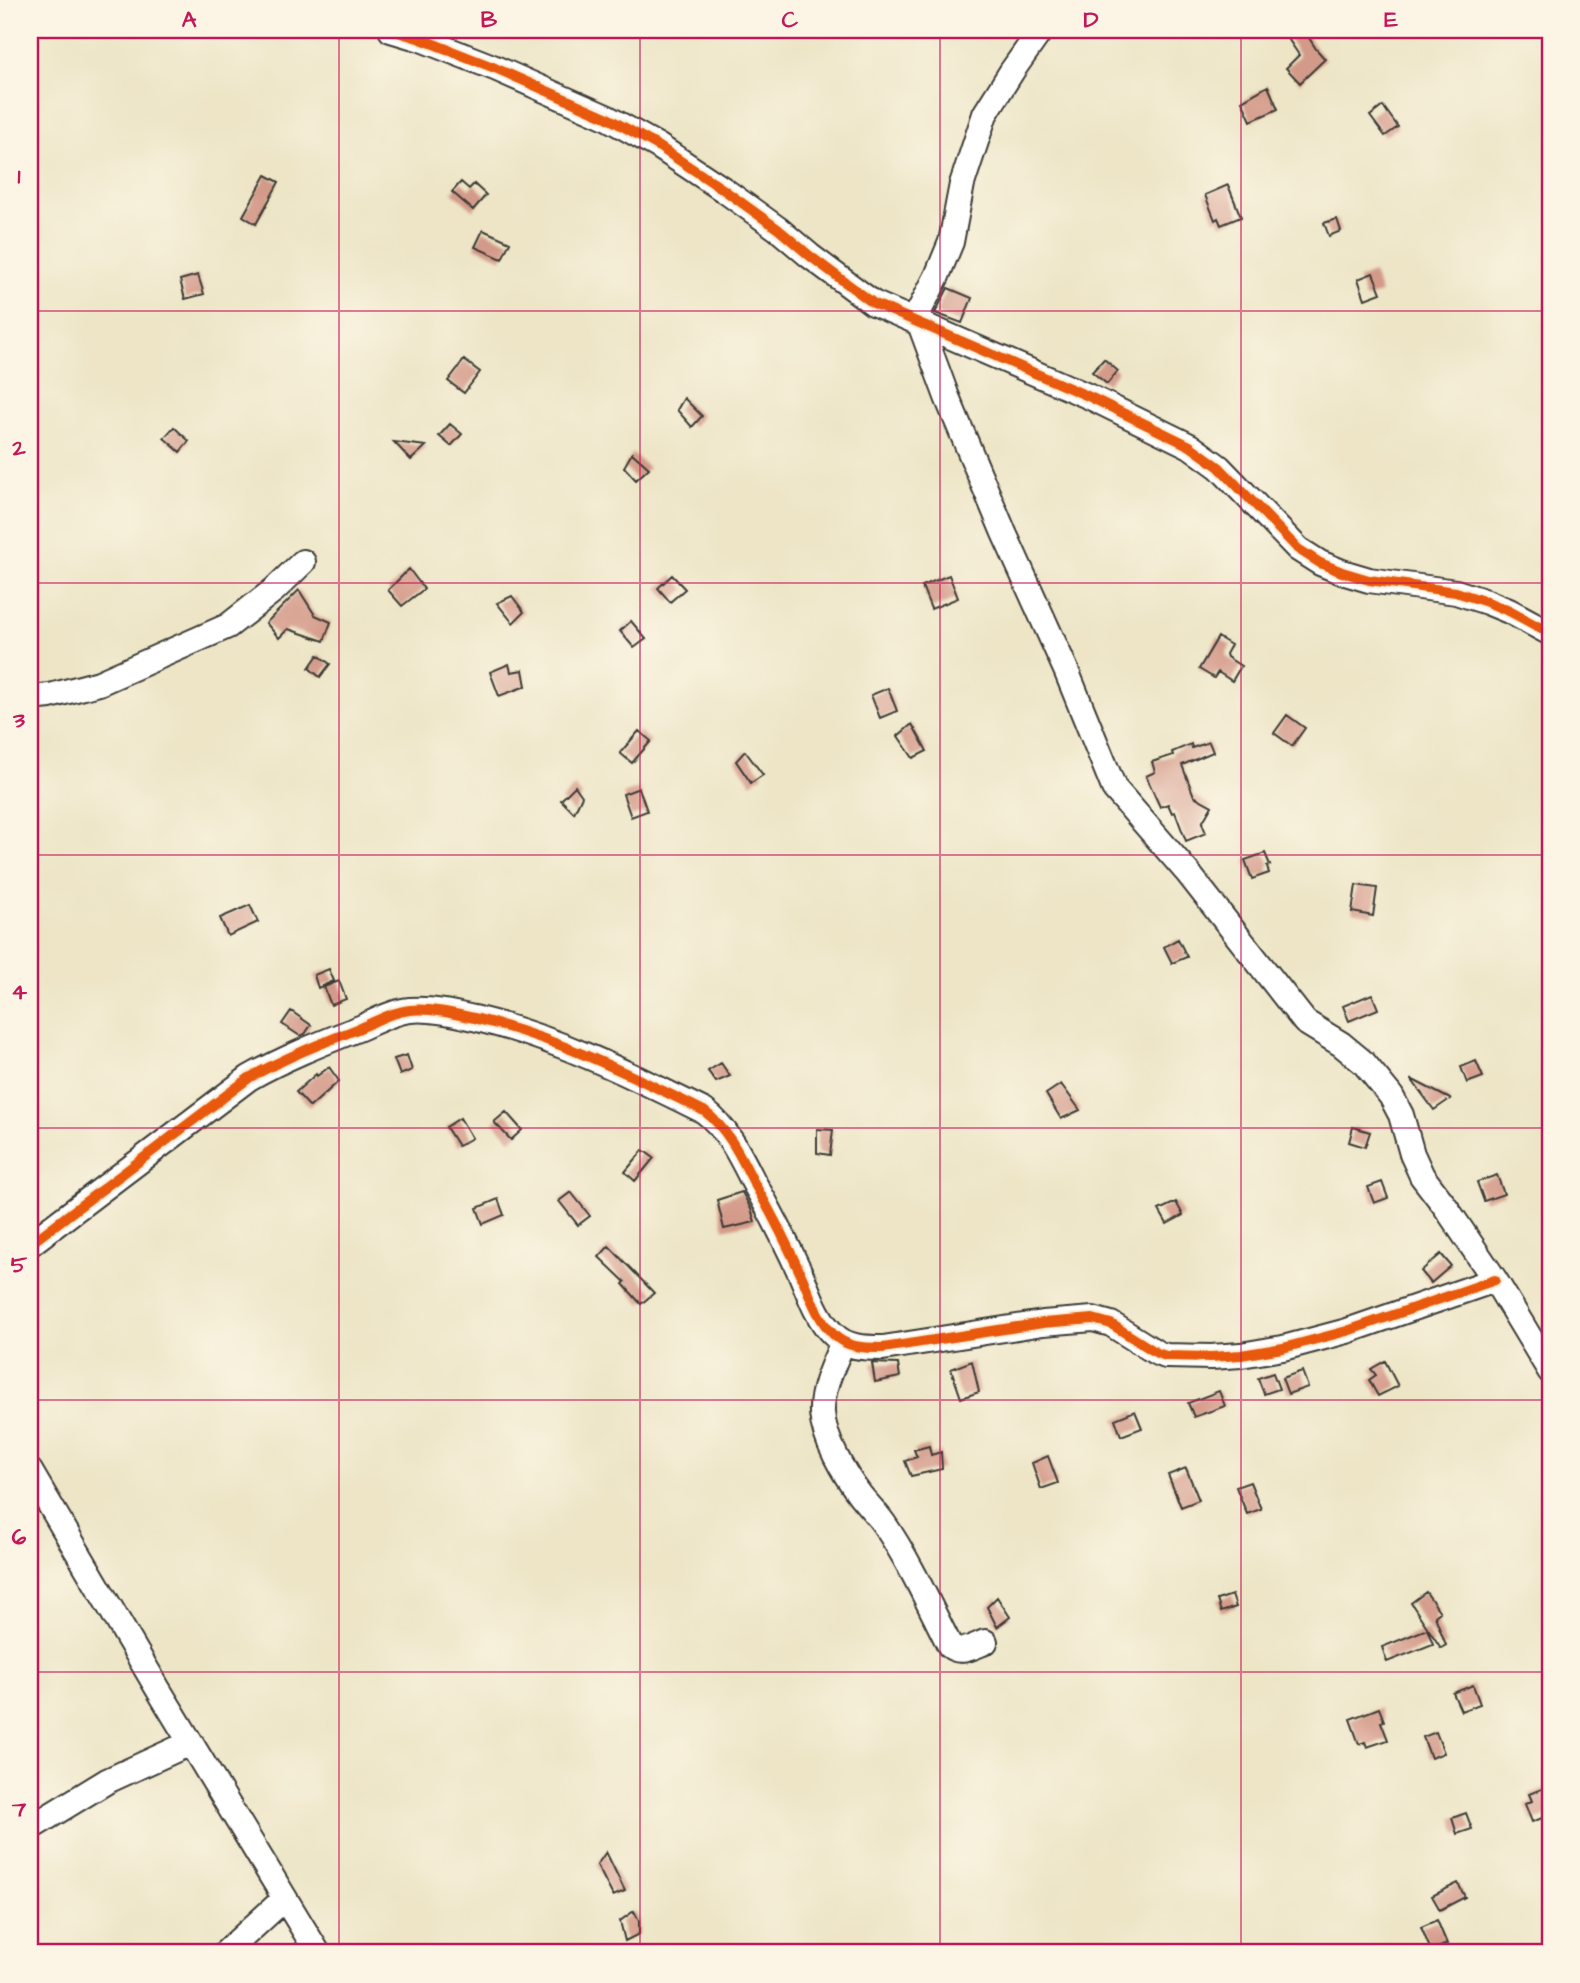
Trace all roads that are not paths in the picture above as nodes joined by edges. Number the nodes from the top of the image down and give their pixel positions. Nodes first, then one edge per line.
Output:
1 (391, 30) edge
2 (1041, 30) edge
3 (917, 322) junction
4 (303, 562) dead end
5 (1550, 633) edge
6 (30, 698) edge
7 (30, 1244) edge
8 (1495, 1280) junction
9 (843, 1342) junction
10 (1550, 1371) edge
11 (30, 1471) edge
12 (985, 1642) dead end
13 (190, 1743) junction
14 (30, 1828) edge
15 (284, 1899) junction
16 (225, 1953) edge
17 (318, 1953) edge

1 - 3 street
2 - 3 street
3 - 5 street
3 - 8 street
4 - 6 street
7 - 9 street
8 - 9 street
8 - 10 street
9 - 12 street
11 - 13 street
13 - 14 street
13 - 15 street
15 - 16 street
15 - 17 street

